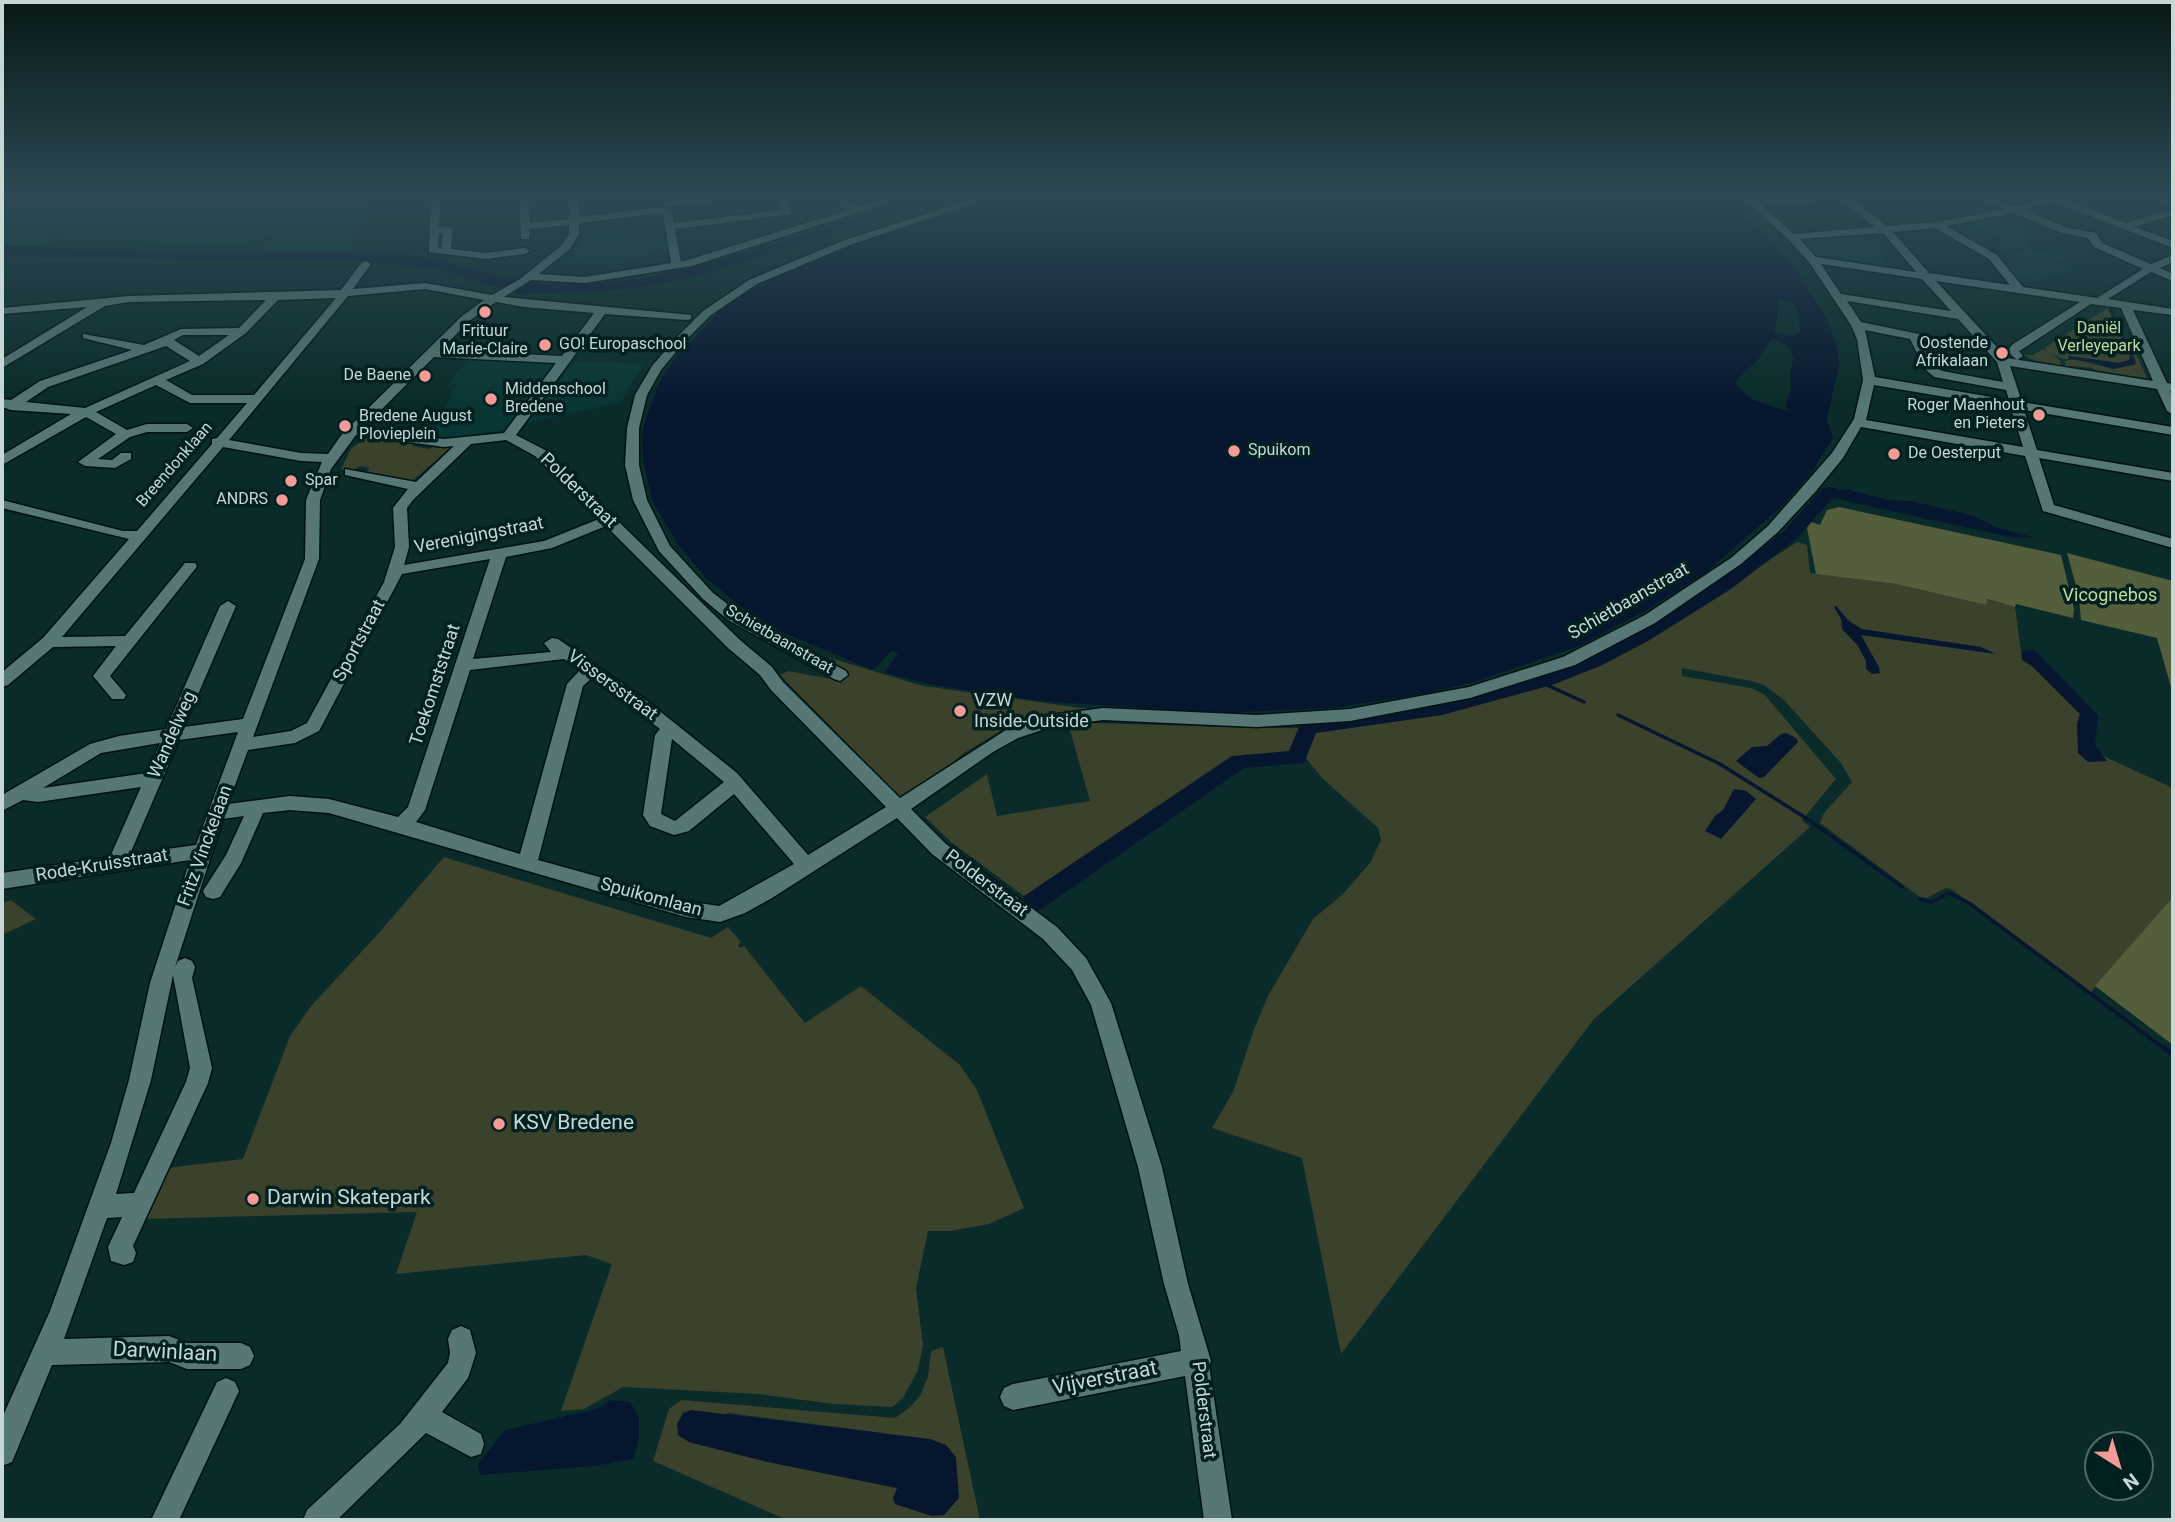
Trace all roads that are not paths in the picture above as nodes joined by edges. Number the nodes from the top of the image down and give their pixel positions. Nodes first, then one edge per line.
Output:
1 (365, 266) edge
2 (526, 266) edge
3 (543, 266) edge
4 (677, 266) edge
5 (791, 266) edge
6 (1817, 266) edge
7 (1855, 266) edge
8 (1916, 266) edge
9 (2000, 266) edge
10 (2146, 266) edge
11 (2155, 266) edge
12 (2151, 268) junction
13 (1924, 276) junction
14 (2173, 278) edge
15 (527, 279) junction
16 (2020, 290) junction
17 (346, 294) junction
18 (276, 296) junction
19 (499, 296) junction
20 (1840, 297) junction
21 (2085, 300) junction
22 (2102, 302) junction
23 (102, 303) junction
24 (2125, 305) junction
25 (603, 309) junction
26 (2, 311) edge
27 (2173, 312) edge
28 (1962, 316) junction
29 (687, 317) dead end
30 (1857, 325) junction
31 (242, 331) junction
32 (87, 336) dead end
33 (165, 342) junction
34 (143, 348) junction
35 (432, 353) junction
36 (2017, 356) dead end
37 (567, 360) junction
38 (199, 361) junction
39 (2003, 361) junction
40 (2, 364) edge
41 (1868, 380) junction
42 (158, 381) junction
43 (2011, 387) junction
44 (2168, 387) edge
45 (254, 399) junction
46 (2017, 405) junction
47 (5, 407) edge
48 (2173, 411) edge
49 (87, 412) junction
50 (1858, 423) junction
51 (187, 428) dead end
52 (353, 431) junction
53 (512, 431) junction
54 (2173, 431) edge
55 (125, 434) junction
56 (217, 442) junction
57 (467, 442) junction
58 (2031, 453) junction
59 (126, 456) dead end
60 (330, 458) junction
61 (2, 461) edge
62 (350, 472) dead end
63 (2173, 477) edge
64 (418, 487) junction
65 (6, 509) edge
66 (608, 520) junction
67 (139, 535) junction
68 (2173, 544) edge
69 (499, 554) junction
70 (190, 566) dead end
71 (395, 571) junction
72 (228, 606) dead end
73 (127, 641) junction
74 (49, 642) junction
75 (463, 666) junction
76 (590, 671) junction
77 (840, 675) dead end
78 (2, 681) edge
79 (118, 695) dead end
80 (1043, 723) joint
81 (251, 724) junction
82 (672, 730) junction
83 (174, 734) junction
84 (242, 745) junction
85 (154, 779) junction
86 (735, 783) junction
87 (20, 793) junction
88 (2, 804) edge
89 (257, 807) junction
90 (897, 809) junction
91 (216, 813) junction
92 (402, 825) junction
93 (203, 851) junction
94 (117, 863) junction
95 (527, 864) junction
96 (806, 866) junction
97 (2, 881) edge
98 (213, 891) dead end
99 (176, 976) junction
100 (141, 1204) junction
101 (100, 1207) junction
102 (124, 1254) dead end
103 (461, 1339) dead end
104 (46, 1352) junction
105 (241, 1356) dead end
106 (1198, 1361) junction
107 (226, 1391) dead end
108 (1013, 1397) dead end
109 (422, 1416) junction
110 (471, 1444) dead end
111 (2, 1452) edge
112 (165, 1520) edge
113 (317, 1520) edge
114 (1218, 1520) edge

1 - 17 street, Breendonklaan
2 - 15 street
3 - 15 street, Fritz Vinckelaan
4 - 15 street
5 - 77 street, Schietbaanstraat
6 - 20 street, Schietbaanstraat
7 - 13 street
8 - 13 street
9 - 16 street
10 - 12 street
11 - 12 street
12 - 14 street
12 - 22 street
13 - 16 street
13 - 28 street
15 - 19 street, Fritz Vinckelaan
16 - 21 street
17 - 18 street
17 - 19 street
17 - 45 street, Breendonklaan
18 - 23 street
18 - 31 street
19 - 25 street
19 - 35 street, Fritz Vinckelaan
20 - 28 street
20 - 30 street, Schietbaanstraat
21 - 22 street
21 - 36 street
22 - 24 street
23 - 26 street
23 - 40 street
24 - 27 street
24 - 44 street
25 - 29 street
25 - 37 street
28 - 39 street
30 - 41 street, Schietbaanstraat
30 - 43 street
31 - 33 street
31 - 38 street
32 - 34 street
33 - 34 street
33 - 38 street
34 - 47 street
35 - 37 street
35 - 52 street, Fritz Vinckelaan
37 - 53 street
38 - 42 street
39 - 43 street
39 - 44 street
41 - 46 street
41 - 50 street, Schietbaanstraat
42 - 45 street
42 - 49 street
43 - 46 street
44 - 48 street
45 - 56 street, Breendonklaan
46 - 54 street
46 - 58 street
47 - 49 street
49 - 55 street
49 - 61 street
50 - 58 street
50 - 80 street, Schietbaanstraat
51 - 55 street
52 - 57 street
52 - 60 street, Fritz Vinckelaan
53 - 57 street
53 - 66 street, Polderstraat
55 - 59 street
56 - 60 street
56 - 67 street, Breendonklaan
57 - 64 street, Sportstraat
58 - 63 street
58 - 68 street
60 - 81 street, Fritz Vinckelaan
62 - 64 street
64 - 71 street, Sportstraat
65 - 67 street
66 - 69 street, Verenigingstraat
66 - 90 street, Polderstraat
67 - 74 street, Breendonklaan
69 - 71 street, Verenigingstraat
69 - 75 street, Toekomststraat
70 - 73 street
71 - 84 street, Sportstraat
72 - 83 street, Wandelweg
73 - 74 street
73 - 79 street
74 - 78 street, Breendonklaan
75 - 76 street, Vissersstraat
75 - 92 street, Toekomststraat
76 - 82 street, Vissersstraat
76 - 95 street
80 - 90 street, Spuikomlaan
81 - 83 street
81 - 84 street, Fritz Vinckelaan
82 - 86 street, Vissersstraat
82 - 86 street, Vissersstraat
83 - 85 street, Wandelweg
83 - 87 street
84 - 91 street, Fritz Vinckelaan
85 - 87 street
85 - 94 street, Wandelweg
86 - 96 street, Vissersstraat
87 - 88 street
89 - 91 street, Spuikomlaan
89 - 92 street, Spuikomlaan
89 - 98 street
90 - 96 street, Spuikomlaan
90 - 106 street, Polderstraat
91 - 93 street, Fritz Vinckelaan
92 - 95 street, Spuikomlaan
93 - 94 street, Rode-Kruisstraat
93 - 99 street, Fritz Vinckelaan
94 - 97 street, Rode-Kruisstraat
95 - 96 street, Spuikomlaan
99 - 100 street
99 - 101 street, Fritz Vinckelaan
100 - 101 street
100 - 102 street
101 - 104 street, Fritz Vinckelaan
103 - 109 street
104 - 105 street, Darwinlaan
104 - 111 street, Fritz Vinckelaan
106 - 108 street, Vijverstraat
106 - 114 street, Polderstraat
107 - 112 street
109 - 110 street
109 - 113 street

